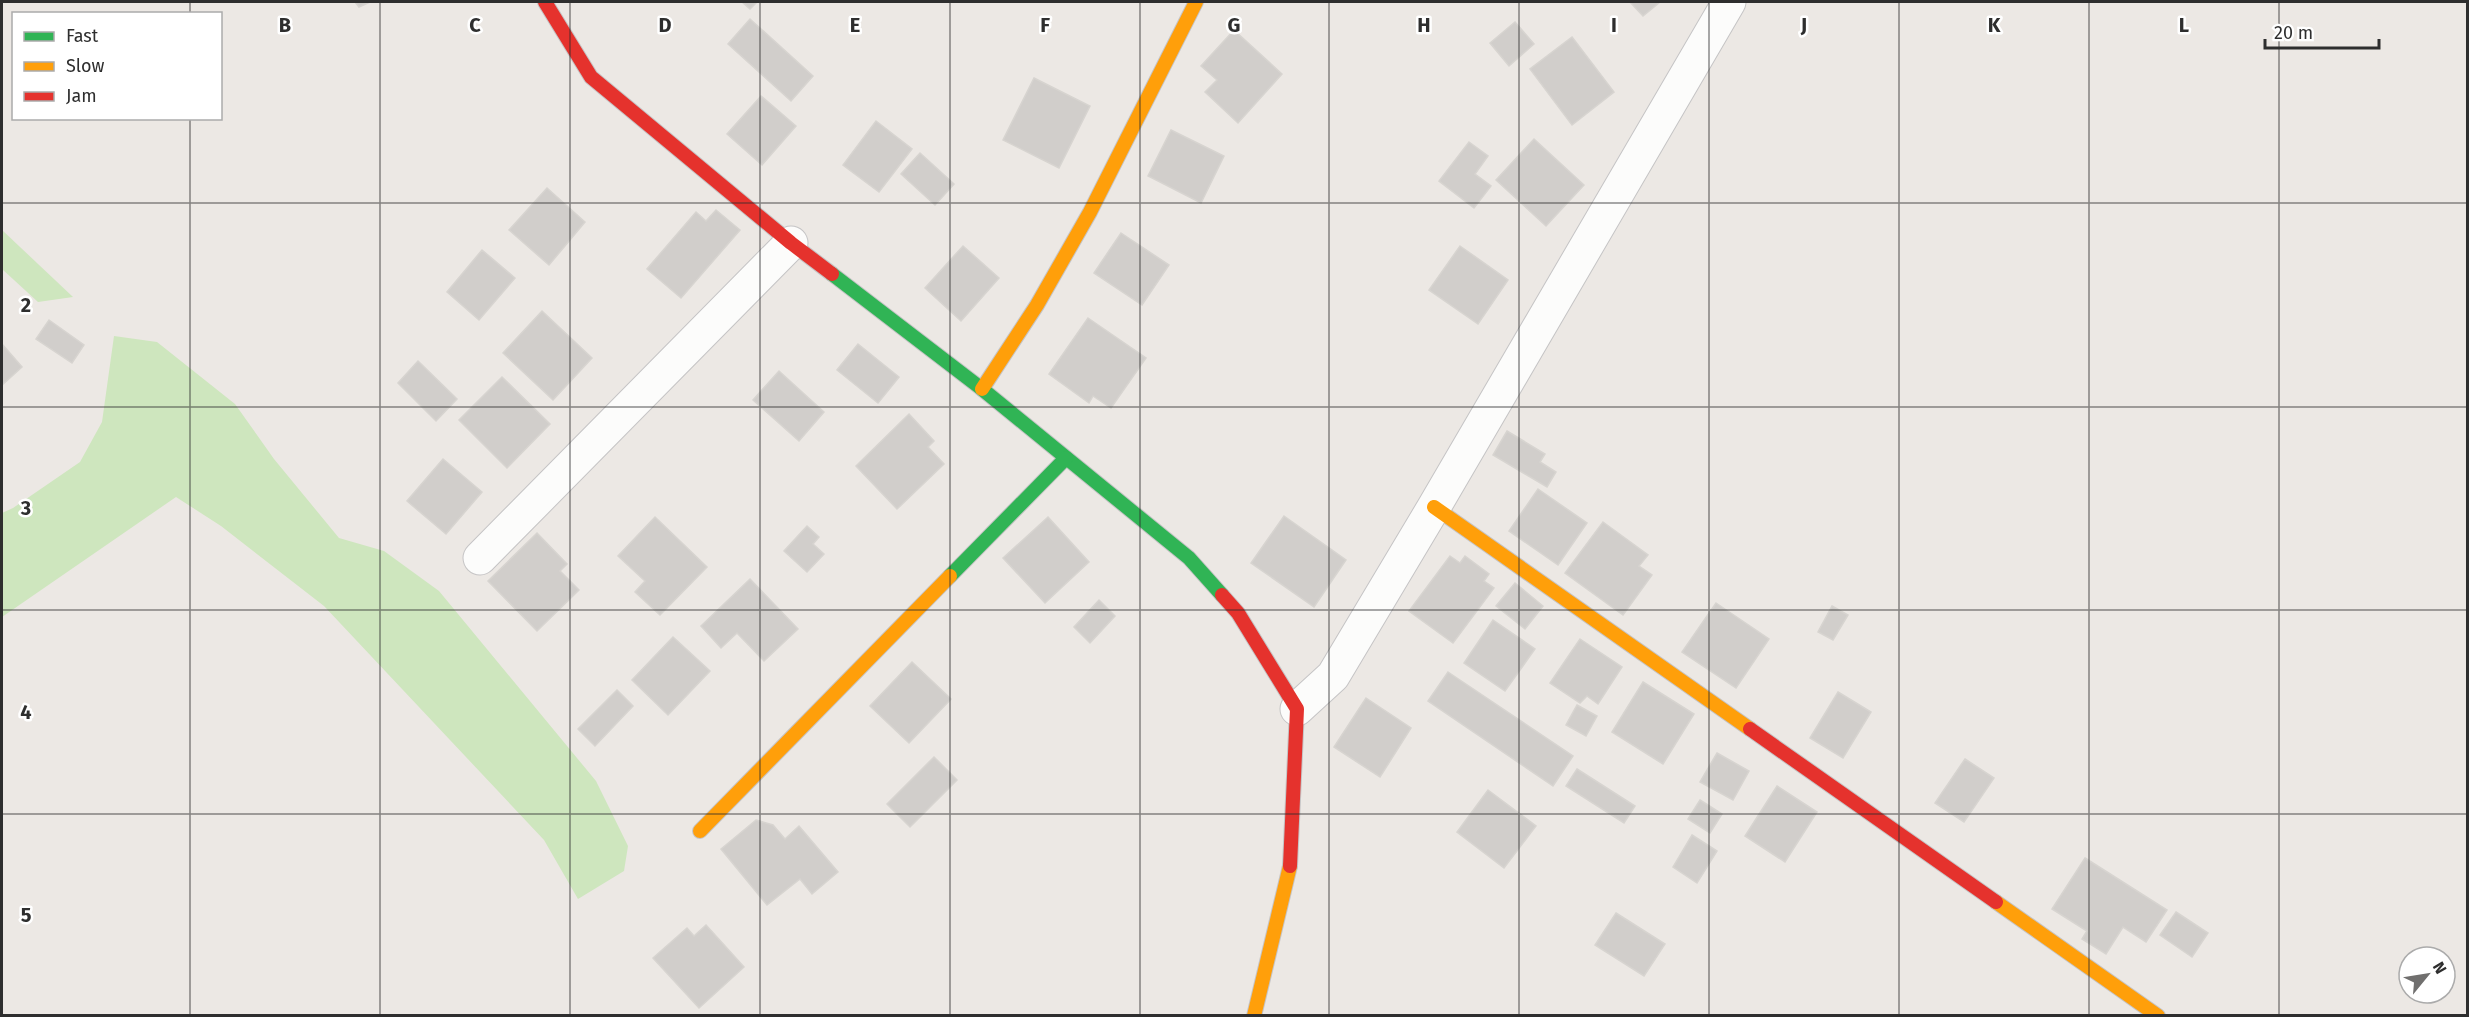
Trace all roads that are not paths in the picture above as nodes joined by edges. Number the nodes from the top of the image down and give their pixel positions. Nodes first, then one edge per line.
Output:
1 (545, 2) edge
2 (1196, 2) edge
3 (1729, 2) edge
4 (791, 243) junction
5 (982, 389) junction
6 (1066, 458) junction
7 (1434, 507) junction
8 (480, 558) dead end
9 (1297, 709) junction
10 (700, 831) dead end
11 (1254, 1016) edge
12 (2158, 1016) edge

1 - 4 street
2 - 5 street
3 - 7 street
4 - 5 street
4 - 8 street
5 - 6 street
6 - 9 street
6 - 10 street
7 - 9 street
7 - 12 street
9 - 11 street

